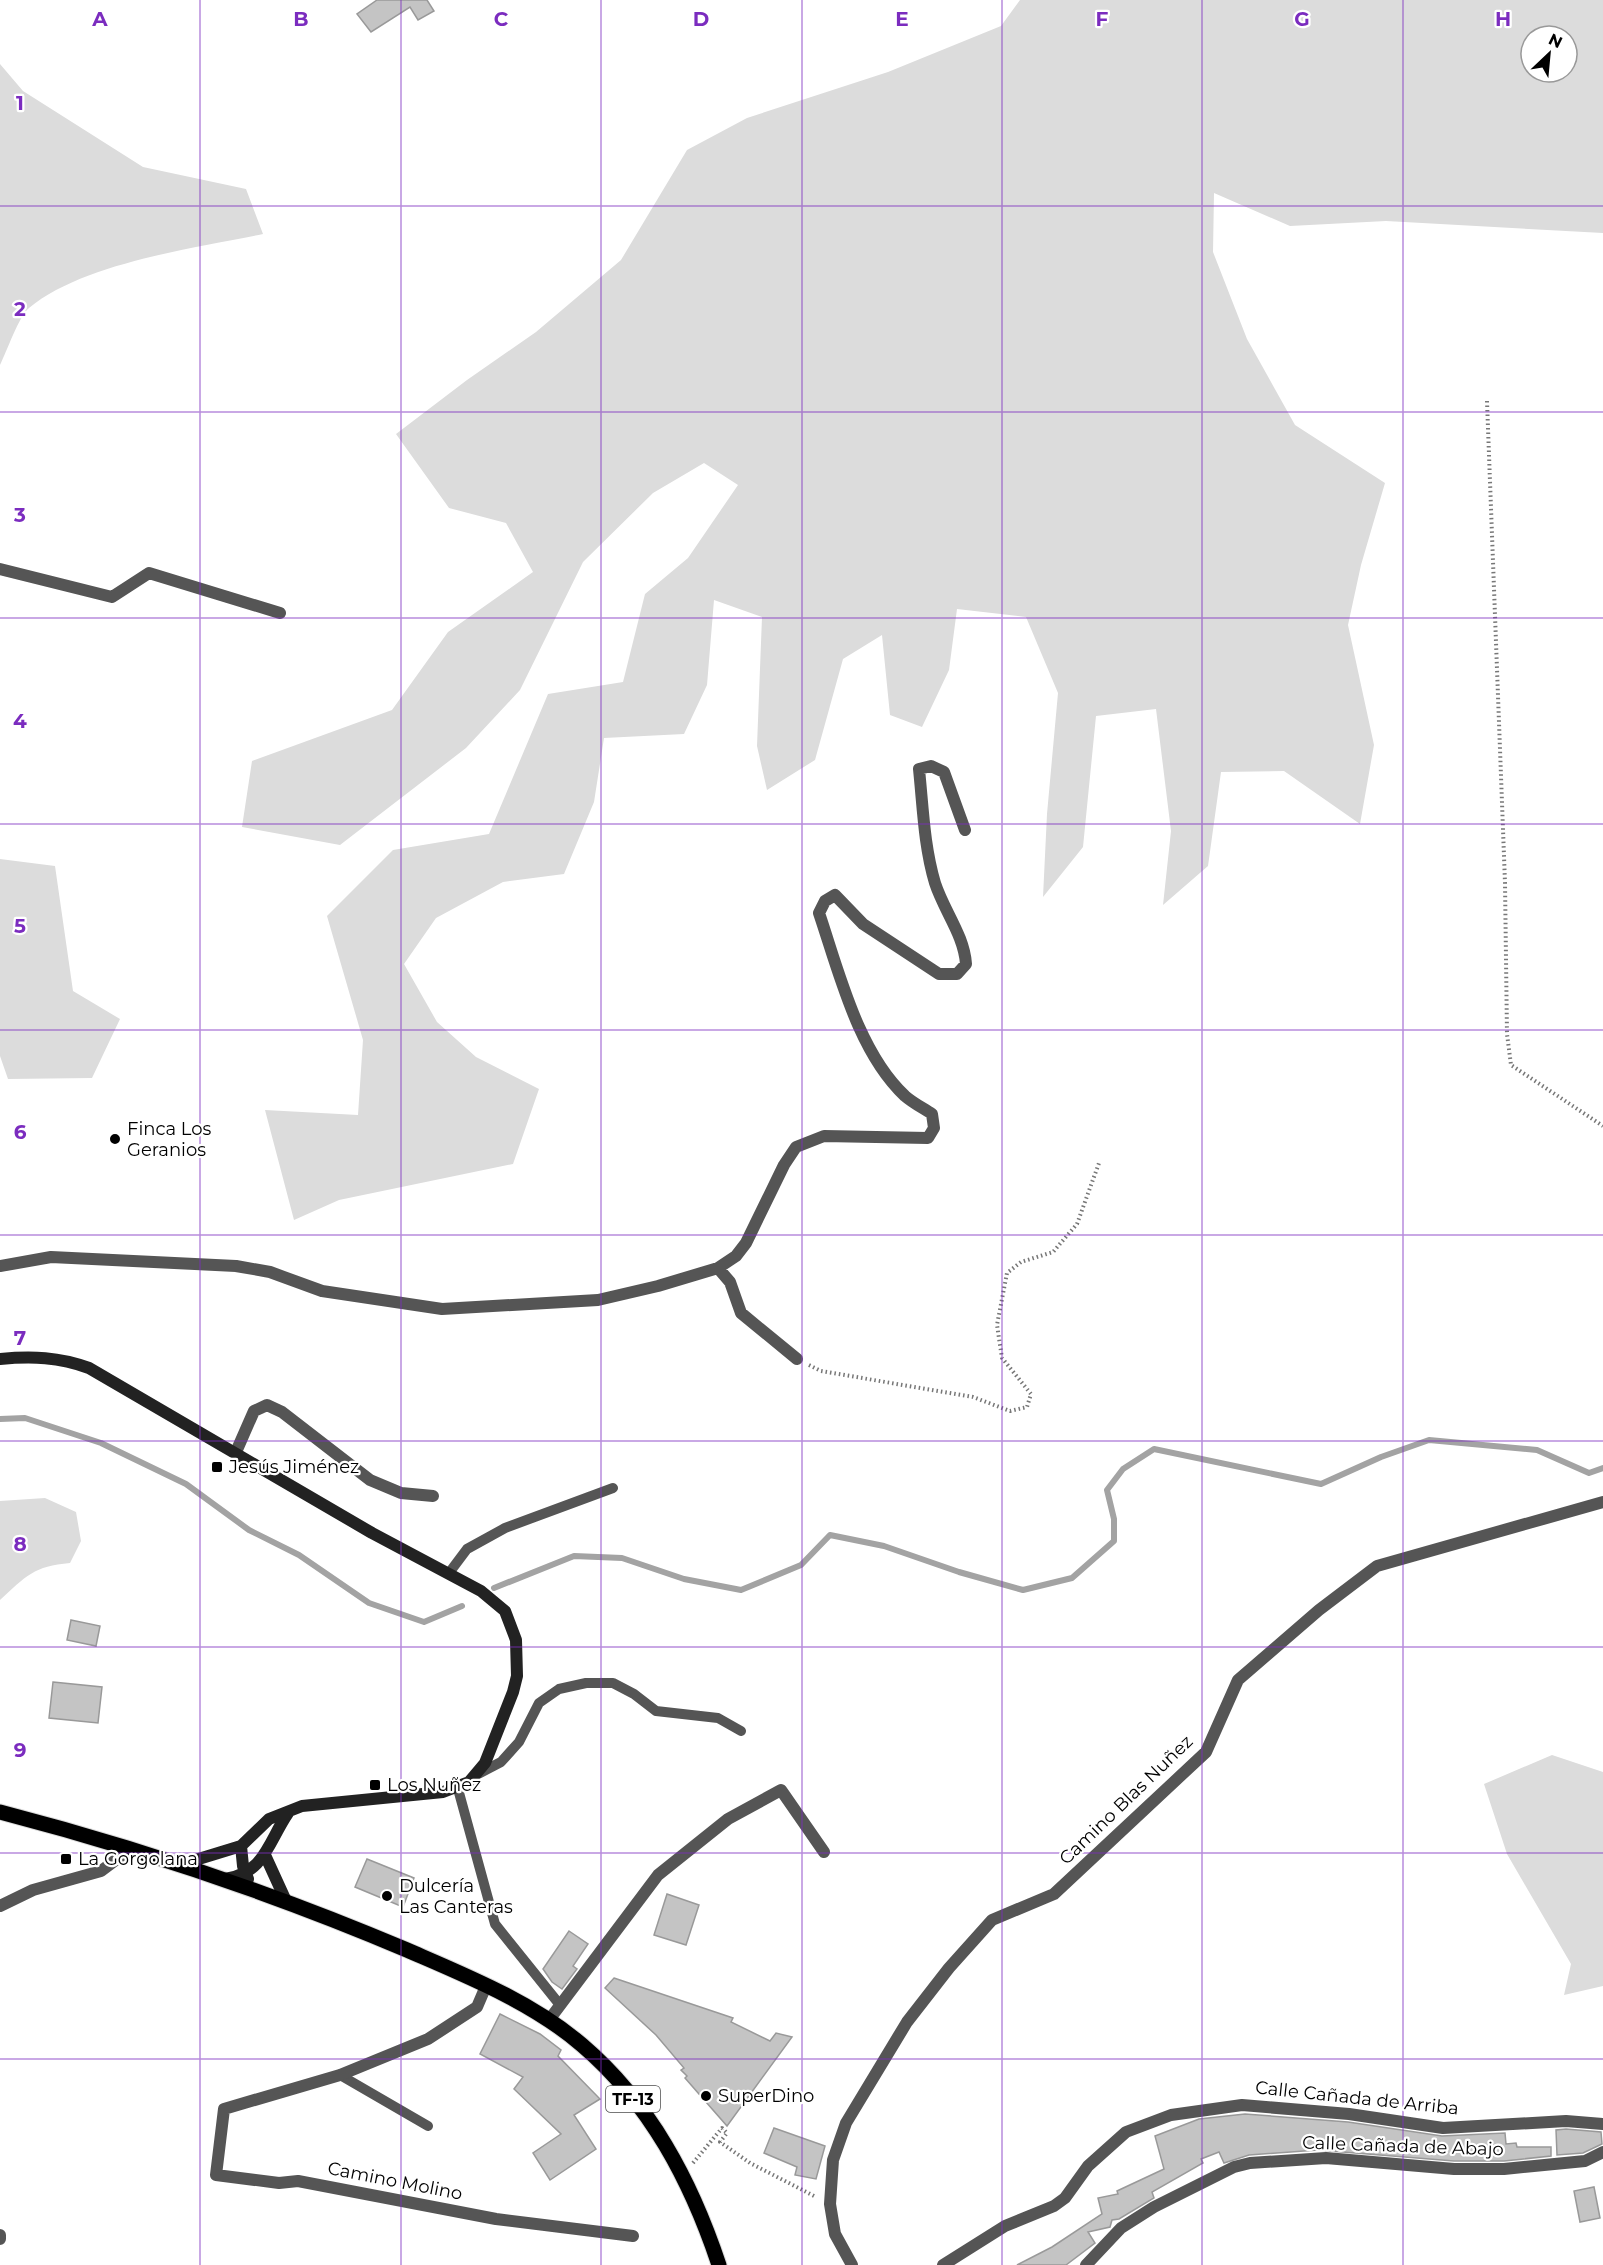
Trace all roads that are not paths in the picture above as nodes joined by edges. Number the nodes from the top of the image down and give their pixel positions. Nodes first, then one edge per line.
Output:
1 (0, 569) edge
2 (280, 613) dead end
3 (965, 830) dead end
4 (0, 1266) edge
5 (718, 1268) junction
6 (0, 1359) edge
7 (797, 1359) road end
8 (236, 1452) junction
9 (613, 1488) dead end
10 (432, 1496) dead end
11 (1603, 1502) edge
12 (448, 1573) junction
13 (741, 1731) dead end
14 (478, 1774) junction
15 (458, 1789) junction
16 (0, 1812) edge
17 (288, 1813) junction
18 (241, 1846) junction
19 (129, 1850) junction
20 (824, 1852) dead end
21 (265, 1855) junction
22 (179, 1865) junction
23 (245, 1874) junction
24 (225, 1879) junction
25 (257, 1890) junction
26 (286, 1901) junction
27 (0, 1906) edge
28 (486, 1986) junction
29 (560, 2005) junction
30 (549, 2020) junction
31 (340, 2075) junction
32 (1603, 2124) edge
33 (428, 2126) dead end
34 (1603, 2152) edge
35 (633, 2236) dead end
36 (719, 2265) edge
37 (852, 2265) edge
38 (943, 2265) edge
39 (1086, 2265) edge

1 - 2 street
3 - 5 street
4 - 5 street
5 - 7 street
6 - 8 main road
8 - 10 street
8 - 12 main road
9 - 12 lane
11 - 37 street, Camino Blas Nuñez
12 - 14 main road
13 - 14 lane
14 - 15 main road
15 - 17 main road
15 - 29 lane
16 - 19 main road, TF-13
17 - 18 main road
17 - 21 main road
18 - 22 main road
18 - 23 main road
19 - 22 main road, TF-13
19 - 27 street
20 - 29 street
21 - 23 main road
21 - 26 main road
22 - 24 main road, TF-13
23 - 24 main road
23 - 25 main road
24 - 25 main road, TF-13
25 - 26 main road, TF-13
26 - 28 main road, TF-13
28 - 30 main road, TF-13
28 - 31 street
29 - 30 street
30 - 36 main road, TF-13
31 - 33 lane
31 - 35 street, Camino Molino
32 - 38 street, Calle Cañada de Arriba
34 - 39 street, Calle Cañada de Abajo

